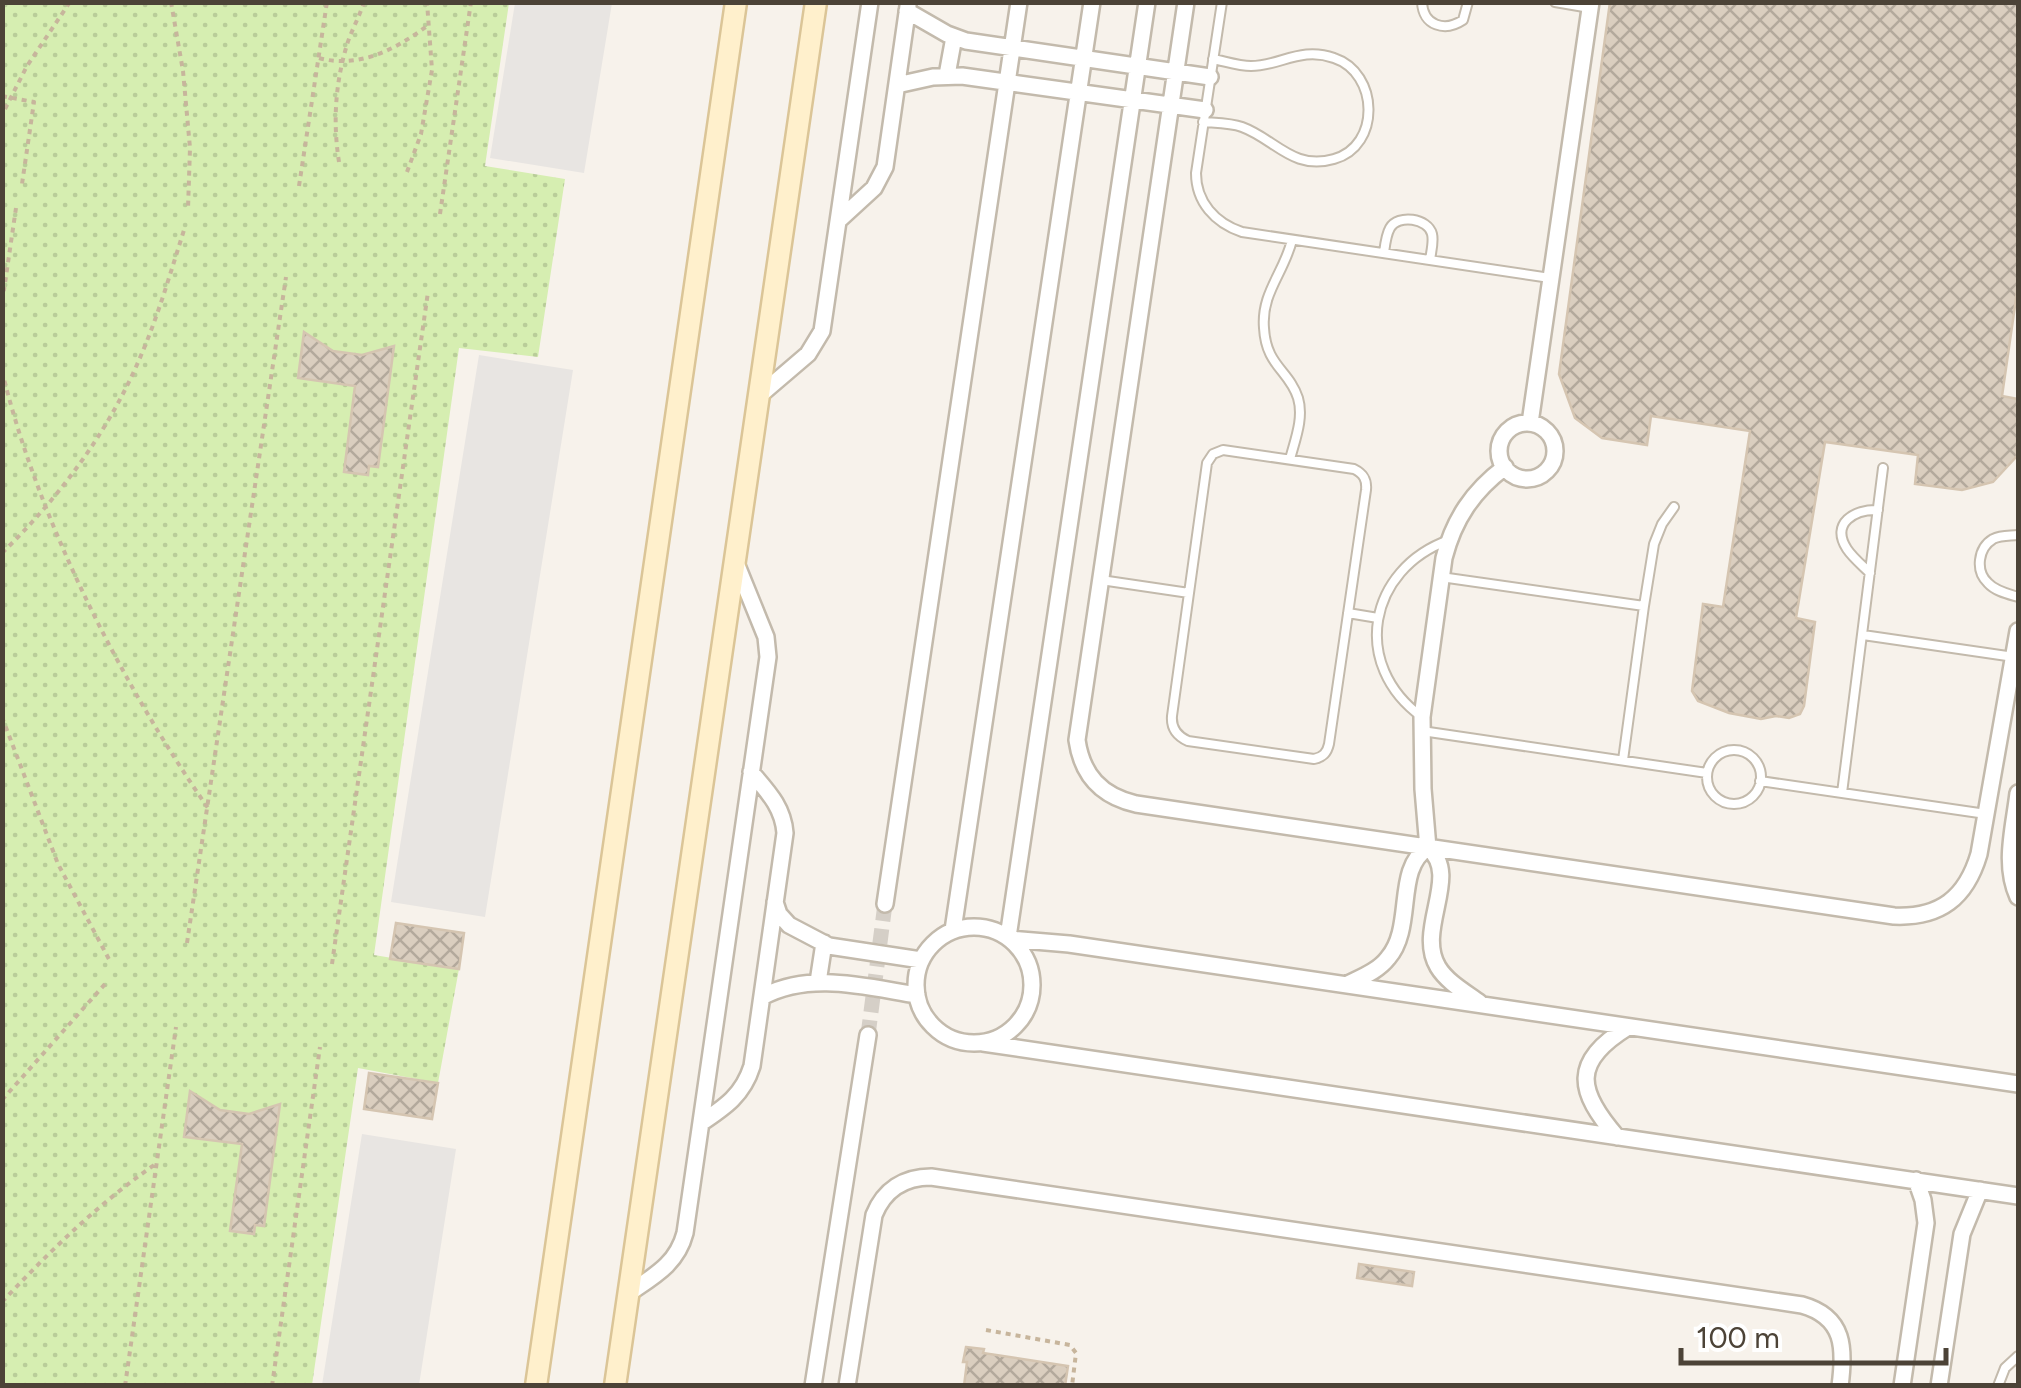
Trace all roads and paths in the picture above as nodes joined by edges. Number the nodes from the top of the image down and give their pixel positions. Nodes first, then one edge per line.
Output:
1 (70, 2) edge
2 (171, 2) edge
3 (327, 2) edge
4 (364, 2) edge
5 (427, 2) edge
6 (472, 2) edge
7 (736, 2) edge
8 (816, 2) edge
9 (870, 2) edge
10 (1018, 2) edge
11 (1092, 2) edge
12 (1147, 2) edge
13 (1186, 2) edge
14 (1222, 2) edge
15 (1422, 2) edge
16 (1468, 2) edge
17 (1555, 2) edge
18 (1590, 5) edge
19 (908, 7) edge
20 (428, 26) junction
21 (954, 37) junction
22 (1012, 48) junction
23 (318, 58) junction
24 (1084, 58) junction
25 (1212, 59) junction
26 (343, 61) junction
27 (1138, 66) junction
28 (1176, 72) junction
29 (947, 75) junction
30 (1210, 76) junction
31 (1008, 82) junction
32 (897, 84) junction
33 (1080, 92) junction
34 (2, 96) edge
35 (11, 97) junction
36 (1133, 100) junction
37 (1172, 105) junction
38 (5, 109) edge
39 (1204, 116) junction
40 (339, 162) dead end
41 (406, 172) dead end
42 (22, 184) dead end
43 (299, 186) dead end
44 (16, 208) dead end
45 (188, 209) dead end
46 (440, 214) dead end
47 (838, 221) junction
48 (184, 230) dead end
49 (1292, 240) junction
50 (1384, 253) junction
51 (1430, 260) junction
52 (286, 277) dead end
53 (1551, 278) junction
54 (2, 290) edge
55 (428, 292) dead end
56 (2, 372) edge
57 (760, 395) junction
58 (1530, 424) junction
59 (1290, 460) junction
60 (1505, 467) junction
61 (1883, 468) dead end
62 (46, 506) junction
63 (1674, 507) dead end
64 (1878, 510) junction
65 (2018, 535) edge
66 (1449, 540) junction
67 (2, 553) edge
68 (736, 563) junction
69 (1870, 574) junction
70 (1441, 576) junction
71 (1101, 580) junction
72 (1189, 593) junction
73 (2018, 598) edge
74 (1644, 606) junction
75 (1348, 613) junction
76 (1378, 618) junction
77 (2018, 631) edge
78 (1863, 635) junction
79 (2014, 657) junction
80 (2, 717) edge
81 (1422, 724) junction
82 (1623, 760) junction
83 (751, 772) junction
84 (1707, 773) junction
85 (1760, 781) junction
86 (1842, 793) junction
87 (2018, 793) edge
88 (208, 808) junction
89 (1986, 814) junction
90 (1428, 848) junction
91 (2018, 897) edge
92 (775, 900) junction
93 (885, 904) tunnel mouth
94 (1404, 918) junction
95 (1433, 922) junction
96 (953, 930) junction
97 (1009, 938) junction
98 (187, 943) dead end
99 (824, 943) junction
100 (921, 960) junction
101 (111, 963) dead end
102 (332, 964) dead end
103 (818, 982) junction
104 (105, 984) dead end
105 (1346, 985) junction
106 (917, 994) junction
107 (762, 996) junction
108 (1483, 1005) junction
109 (1628, 1026) junction
110 (176, 1027) dead end
111 (868, 1035) tunnel mouth
112 (983, 1043) junction
113 (320, 1047) dead end
114 (2018, 1084) edge
115 (2, 1100) edge
116 (701, 1122) junction
117 (1617, 1137) junction
118 (157, 1163) junction
119 (1916, 1180) junction
120 (1980, 1190) junction
121 (2018, 1196) edge
122 (629, 1293) junction
123 (2, 1302) edge
124 (986, 1330) dead end
125 (2018, 1356) edge
126 (126, 1386) edge
127 (272, 1386) edge
128 (536, 1386) edge
129 (616, 1386) edge
130 (813, 1386) edge
131 (847, 1386) edge
132 (1072, 1386) edge
133 (1840, 1386) edge
134 (1902, 1386) edge
135 (1940, 1386) edge
136 (1998, 1386) edge

1 - 35 path
2 - 45 path
3 - 23 path
4 - 26 path
5 - 20 path
6 - 46 path
7 - 128 main road
8 - 57 main road
9 - 47 street
10 - 22 street
11 - 24 street
12 - 27 street
13 - 28 street
14 - 25 lane
15 - 16 lane
17 - 18 lane
18 - 53 street
19 - 21 street
19 - 32 street
20 - 26 path
20 - 41 path
21 - 22 street
21 - 29 street
22 - 24 street
22 - 31 street
23 - 26 path
23 - 43 path
24 - 27 street
24 - 33 street
25 - 30 lane
25 - 39 lane
26 - 40 path
27 - 28 street
27 - 36 street
28 - 30 street
28 - 37 street
29 - 31 street
29 - 32 street
30 - 39 lane
31 - 33 street
31 - 93 street
32 - 47 street
33 - 36 street
33 - 96 street
34 - 35 path
35 - 38 path
35 - 42 path
36 - 37 street
36 - 97 street
37 - 39 street
37 - 71 street
39 - 49 lane
44 - 54 path
47 - 57 street
48 - 62 path
49 - 50 lane
49 - 59 lane
50 - 51 lane
50 - 51 lane
51 - 53 lane
52 - 88 path
53 - 58 street
55 - 102 path
56 - 62 path
57 - 68 main road
58 - 60 street
58 - 60 street
59 - 72 lane
59 - 75 lane
60 - 66 street
61 - 64 lane
62 - 67 path
62 - 88 path
63 - 74 lane
64 - 69 lane
64 - 69 lane
65 - 73 lane
66 - 70 street
66 - 76 lane
68 - 83 street
68 - 122 main road
69 - 78 lane
70 - 74 lane
70 - 81 street
71 - 72 lane
71 - 90 street
72 - 75 lane
74 - 82 lane
75 - 76 lane
76 - 81 lane
77 - 79 street
78 - 79 lane
78 - 86 lane
79 - 89 street
80 - 101 path
81 - 82 lane
81 - 90 street
82 - 84 lane
83 - 92 street
83 - 116 street
84 - 85 lane
84 - 85 lane
85 - 86 lane
86 - 89 lane
87 - 91 street
88 - 98 path
89 - 90 street
90 - 94 street
90 - 95 street
92 - 99 street
92 - 107 street
94 - 95 street
94 - 105 street
95 - 108 street
96 - 97 street
96 - 100 street
97 - 105 street
97 - 112 street
99 - 100 street
99 - 103 street
100 - 106 street
103 - 106 street
103 - 107 street
104 - 115 path
105 - 108 street
106 - 112 street
107 - 116 street
108 - 109 street
109 - 114 street
109 - 117 street
110 - 118 path
111 - 130 street
112 - 117 street
113 - 127 path
116 - 122 street
117 - 119 street
118 - 123 path
118 - 126 path
119 - 120 street
119 - 134 street
120 - 121 street
120 - 135 street
122 - 129 main road
124 - 132 path
125 - 136 lane
131 - 133 street

